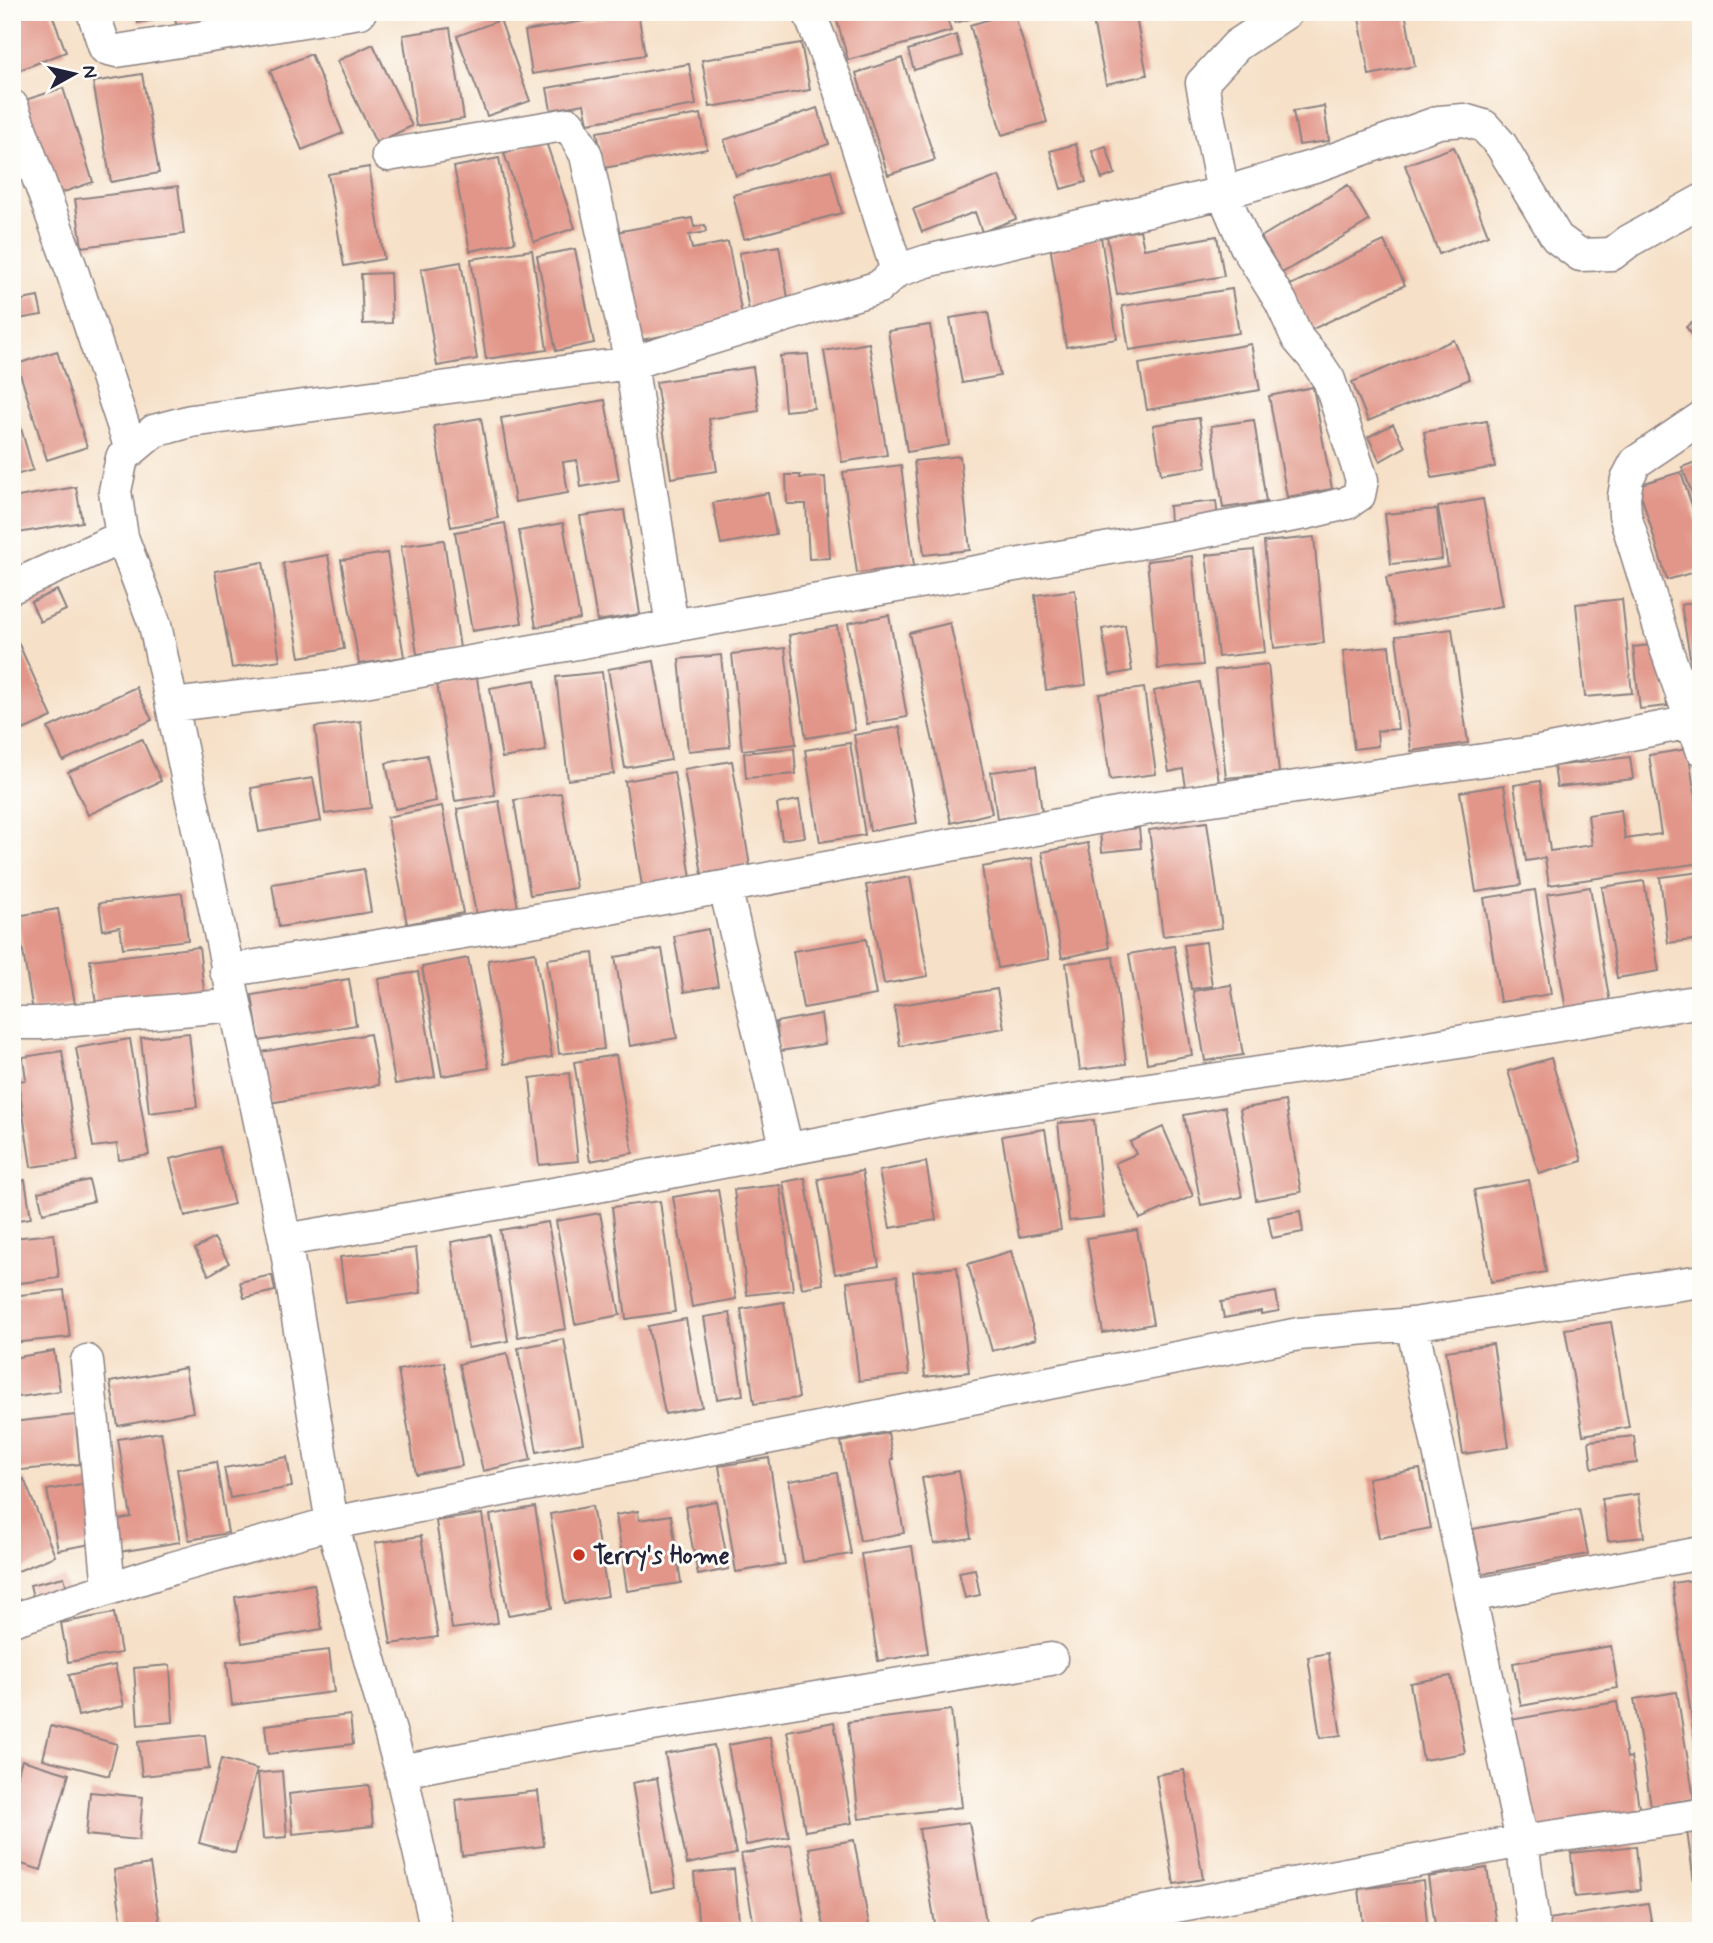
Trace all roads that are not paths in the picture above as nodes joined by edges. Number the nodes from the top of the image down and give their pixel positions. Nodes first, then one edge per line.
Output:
1 (93, 12) edge
2 (360, 12) edge
3 (809, 12) edge
4 (1287, 12) edge
5 (12, 106) edge
6 (388, 155) dead end
7 (1223, 193) junction
8 (1701, 201) edge
9 (897, 271) junction
10 (631, 363) junction
11 (1701, 418) edge
12 (131, 449) junction
13 (122, 537) junction
14 (12, 587) edge
15 (672, 626) junction
16 (173, 705) junction
17 (1698, 731) edge
18 (725, 887) junction
19 (226, 971) junction
20 (1701, 1001) edge
21 (234, 1005) junction
22 (12, 1023) edge
23 (787, 1150) junction
24 (285, 1240) junction
25 (1701, 1280) edge
26 (1412, 1324) junction
27 (87, 1361) dead end
28 (332, 1523) junction
29 (1701, 1553) edge
30 (109, 1588) junction
31 (1470, 1596) junction
32 (12, 1620) edge
33 (1051, 1659) dead end
34 (401, 1771) junction
35 (1701, 1815) edge
36 (1522, 1841) junction
37 (437, 1931) edge
38 (1043, 1931) edge
39 (1534, 1931) edge

1 - 2 street
3 - 9 street
4 - 7 street
5 - 12 street
6 - 10 street
7 - 8 street
7 - 9 street
7 - 15 street
9 - 10 street
10 - 12 street
10 - 15 street
11 - 17 street
12 - 13 street
13 - 14 street
13 - 16 street
15 - 16 street
16 - 19 street
17 - 18 street
18 - 19 street
18 - 23 street
19 - 21 street
20 - 23 street
21 - 22 street
21 - 24 street
23 - 24 street
24 - 28 street
25 - 26 street
26 - 28 street
26 - 31 street
27 - 30 street
28 - 30 street
28 - 34 street
29 - 31 street
30 - 32 street
31 - 36 street
33 - 34 street
34 - 37 street
35 - 36 street
36 - 38 street
36 - 39 street

